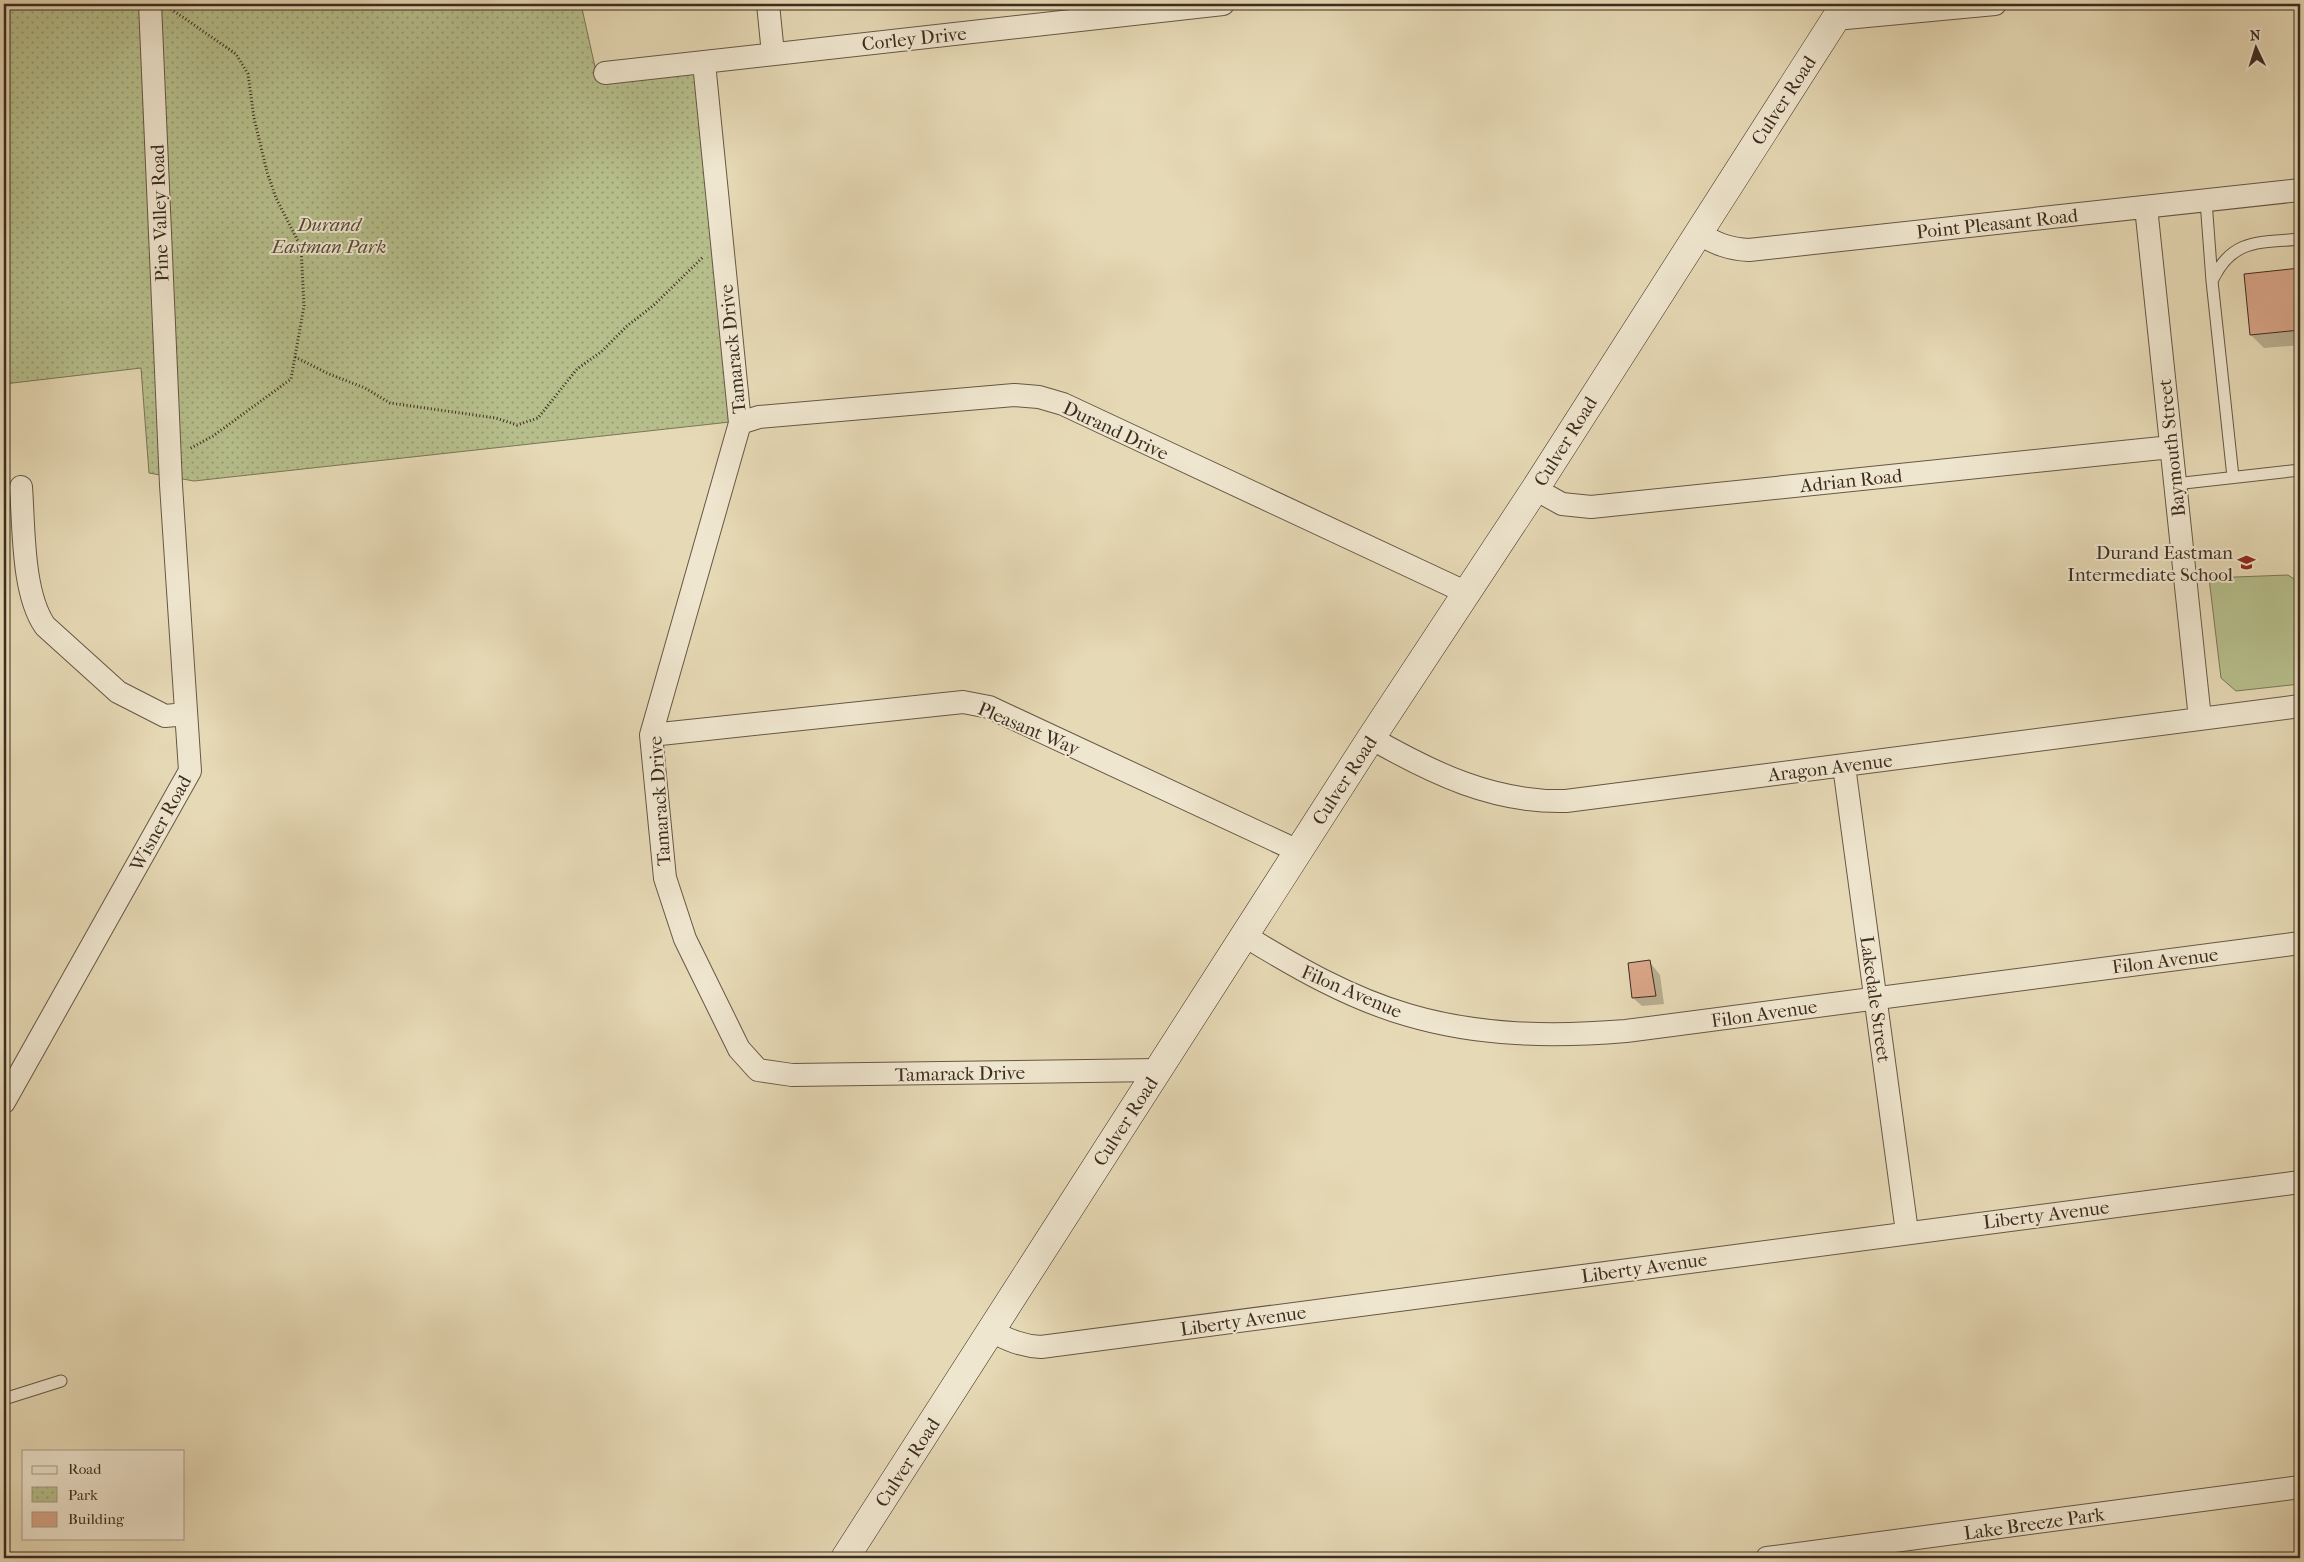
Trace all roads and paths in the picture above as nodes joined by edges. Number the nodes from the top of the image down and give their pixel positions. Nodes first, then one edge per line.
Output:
1 (150, 4) edge
2 (165, 4) edge
3 (768, 4) edge
4 (1223, 4) edge
5 (1995, 4) edge
6 (1840, 11) edge
7 (774, 54) junction
8 (704, 63) junction
9 (605, 73) dead end
10 (2300, 190) edge
11 (2206, 201) junction
12 (2146, 207) junction
13 (1698, 233) junction
14 (721, 237) junction
15 (2300, 239) edge
16 (2212, 280) junction
17 (295, 357) junction
18 (168, 421) joint
19 (740, 423) junction
20 (2171, 447) junction
21 (170, 459) junction
22 (2300, 470) edge
23 (2233, 477) junction
24 (2175, 484) junction
25 (21, 487) dead end
26 (1535, 489) junction
27 (1465, 592) junction
28 (2300, 706) edge
29 (186, 714) junction
30 (2200, 720) junction
31 (651, 735) junction
32 (1371, 738) junction
33 (1844, 766) junction
34 (1298, 850) junction
35 (1245, 936) junction
36 (2300, 943) edge
37 (1876, 997) junction
38 (1158, 1070) junction
39 (4, 1102) edge
40 (2300, 1182) edge
41 (1907, 1232) junction
42 (991, 1331) junction
43 (61, 1380) dead end
44 (4, 1399) edge
45 (2300, 1487) edge
46 (845, 1558) edge
47 (1767, 1558) edge

1 - 18 street, Pine Valley Road
2 - 17 path
3 - 7 street
4 - 7 street, Corley Drive
5 - 6 street
6 - 13 main road, Culver Road
7 - 8 street, Corley Drive
8 - 9 street, Corley Drive
8 - 14 street, Tamarack Drive
10 - 11 street, Point Pleasant Road
11 - 12 street, Point Pleasant Road
11 - 16 lane
12 - 13 street, Point Pleasant Road
12 - 20 street, Baymouth Street
13 - 26 main road, Culver Road
14 - 17 path
14 - 19 street, Tamarack Drive
15 - 16 lane
16 - 23 lane
17 - 21 path
18 - 21 street, Wisner Road
19 - 27 street, Durand Drive
19 - 31 street, Tamarack Drive
20 - 24 street, Baymouth Street
20 - 26 street, Adrian Road
21 - 29 street, Wisner Road
22 - 23 lane
23 - 24 lane
24 - 30 street, Baymouth Street
25 - 29 street
26 - 27 main road, Culver Road
27 - 32 main road, Culver Road
28 - 30 street, Aragon Avenue
29 - 39 street, Wisner Road
30 - 33 street, Aragon Avenue
31 - 34 street, Pleasant Way
31 - 38 street, Tamarack Drive
32 - 33 street, Aragon Avenue
32 - 34 main road, Culver Road
33 - 37 street, Lakedale Street
34 - 35 main road, Culver Road
35 - 37 street, Filon Avenue
35 - 38 main road, Culver Road
36 - 37 street, Filon Avenue
37 - 41 street, Lakedale Street
38 - 42 main road, Culver Road
40 - 41 street, Liberty Avenue
41 - 42 street, Liberty Avenue
42 - 46 main road, Culver Road
43 - 44 lane
45 - 47 street, Lake Breeze Park

